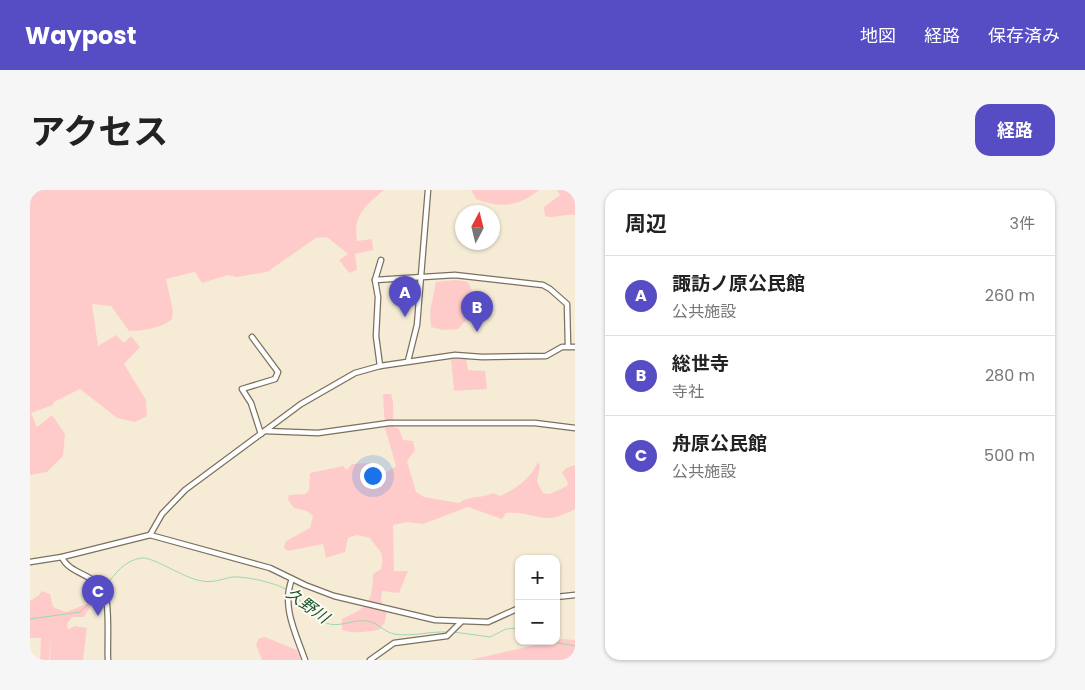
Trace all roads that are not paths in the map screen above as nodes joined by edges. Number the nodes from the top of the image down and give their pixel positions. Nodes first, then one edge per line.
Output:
1 (428, 190) edge
2 (381, 260) dead end
3 (421, 276) junction
4 (375, 280) junction
5 (252, 337) dead end
6 (568, 346) junction
7 (575, 347) edge
8 (408, 361) junction
9 (380, 366) junction
10 (575, 428) edge
11 (263, 432) junction
12 (150, 534) junction
13 (62, 557) junction
14 (30, 562) edge
15 (291, 582) junction
16 (575, 595) edge
17 (560, 597) edge
18 (515, 610) edge
19 (461, 622) junction
20 (108, 660) edge
21 (305, 660) edge
22 (370, 660) edge

1 - 3 street
2 - 4 street
3 - 4 street
3 - 6 street
3 - 8 street
4 - 9 street
5 - 11 street
6 - 7 street
6 - 8 street
8 - 9 street
9 - 11 street
10 - 11 street
11 - 12 street
12 - 13 street
12 - 15 street
13 - 14 street
13 - 20 street
15 - 19 street
15 - 21 street
16 - 17 street
18 - 19 street
19 - 22 street

